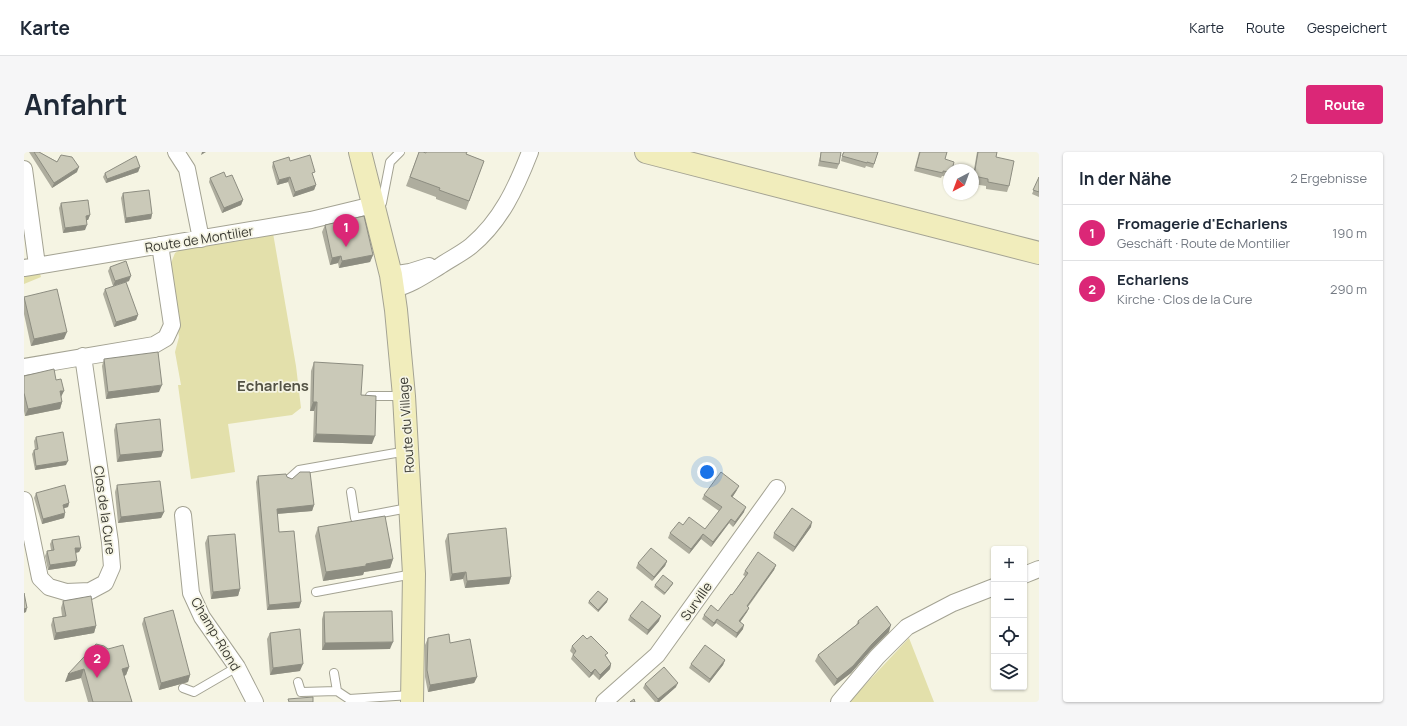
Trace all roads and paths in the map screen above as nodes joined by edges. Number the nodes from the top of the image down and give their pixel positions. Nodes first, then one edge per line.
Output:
1 (176, 152) edge
2 (360, 152) edge
3 (400, 152) edge
4 (530, 152) edge
5 (646, 152) edge
6 (24, 169) edge
7 (373, 205) junction
8 (201, 239) junction
9 (160, 245) junction
10 (1039, 252) edge
11 (30, 267) edge
12 (393, 282) junction
13 (83, 356) junction
14 (24, 367) edge
15 (370, 396) edge
16 (404, 396) junction
17 (408, 451) junction
18 (289, 479) edge
19 (776, 488) dead end
20 (351, 492) dead end
21 (24, 500) edge
22 (411, 508) junction
23 (182, 515) dead end
24 (1039, 569) edge
25 (414, 574) junction
26 (1027, 574) edge
27 (991, 588) edge
28 (316, 592) dead end
29 (237, 667) junction
30 (334, 673) dead end
31 (298, 682) dead end
32 (183, 688) edge
33 (337, 691) junction
34 (412, 698) edge
35 (348, 700) edge
36 (255, 702) edge
37 (604, 702) edge
38 (839, 702) edge

1 - 8 street
2 - 7 street, Route du Village
3 - 7 lane
4 - 12 street
5 - 10 street
6 - 11 street
7 - 8 street, Route de Montilier
7 - 12 street, Route du Village
8 - 9 street, Route de Montilier
9 - 11 street, Route de Montilier
9 - 13 street
12 - 16 street, Route du Village
13 - 14 street
13 - 21 street, Clos de la Cure
15 - 16 lane
16 - 17 street, Route du Village
17 - 18 lane
17 - 22 street, Route du Village
19 - 37 street, Surville
20 - 22 lane
22 - 25 street, Route du Village
23 - 29 street, Champ-Riond
24 - 26 street
25 - 28 lane
25 - 34 street, Route du Village
27 - 38 street
29 - 32 lane
29 - 36 street, Champ-Riond
30 - 33 lane
31 - 33 lane
33 - 35 lane
34 - 35 lane

